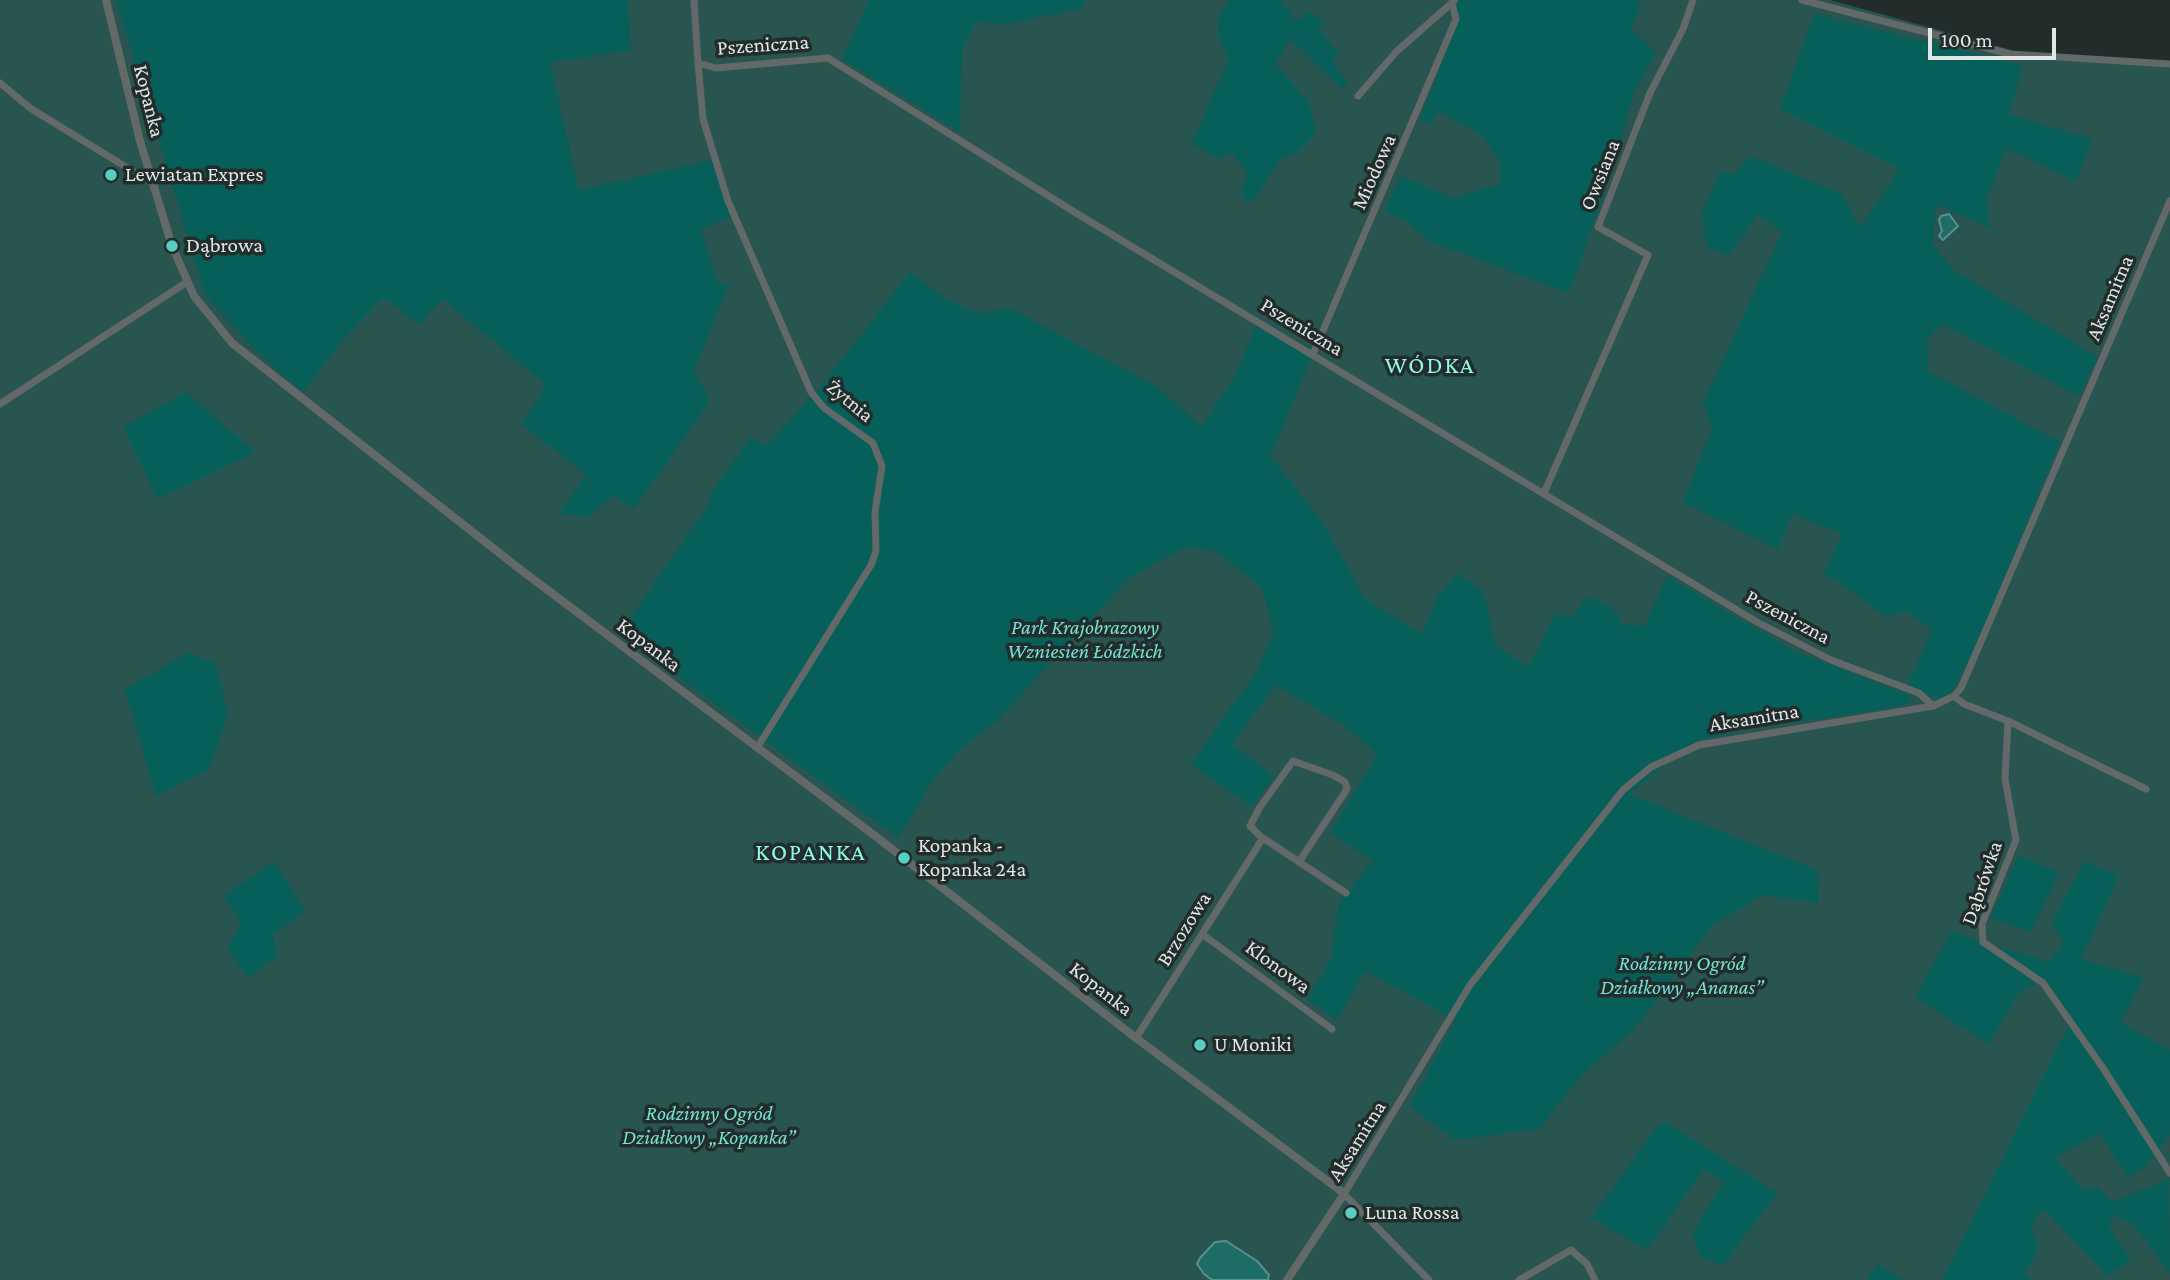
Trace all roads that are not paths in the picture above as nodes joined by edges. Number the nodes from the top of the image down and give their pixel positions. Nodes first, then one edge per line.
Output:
1 (106, 0) edge
2 (694, 0) edge
3 (1693, 0) edge
4 (1802, 0) edge
5 (1454, 2) edge
6 (698, 63) junction
7 (2170, 64) edge
8 (0, 83) edge
9 (1358, 96) dead end
10 (152, 183) junction
11 (2170, 201) edge
12 (187, 282) junction
13 (1313, 354) junction
14 (0, 404) edge
15 (1544, 494) junction
16 (1954, 696) junction
17 (1933, 706) junction
18 (2008, 721) junction
19 (757, 748) junction
20 (2146, 789) dead end
21 (1263, 838) junction
22 (1299, 862) junction
23 (1346, 893) dead end
24 (1202, 934) junction
25 (1332, 1029) dead end
26 (1136, 1038) junction
27 (2170, 1173) edge
28 (1344, 1195) junction
29 (1287, 1280) edge
30 (1429, 1280) edge
31 (1519, 1280) edge
32 (1595, 1280) edge

1 - 10 street, Kopanka
2 - 6 street, Pszeniczna
3 - 15 street, Owsiana
4 - 7 street
5 - 9 street
5 - 13 street, Miodowa
6 - 13 street, Pszeniczna
6 - 19 street, Żytnia
8 - 10 street
10 - 12 street, Kopanka
11 - 16 street, Aksamitna
12 - 14 street
12 - 19 street, Kopanka
13 - 15 street, Pszeniczna
15 - 17 street, Pszeniczna
16 - 17 street, Aksamitna
16 - 18 street
17 - 28 street, Aksamitna
18 - 20 street
18 - 27 street, Dąbrówka
19 - 26 street, Kopanka
21 - 22 street
21 - 22 street
21 - 24 street, Brzozowa
22 - 23 street
24 - 25 street, Klonowa
24 - 26 street, Brzozowa
26 - 28 street, Kopanka
28 - 29 street, Aksamitna
28 - 30 street
31 - 32 street

